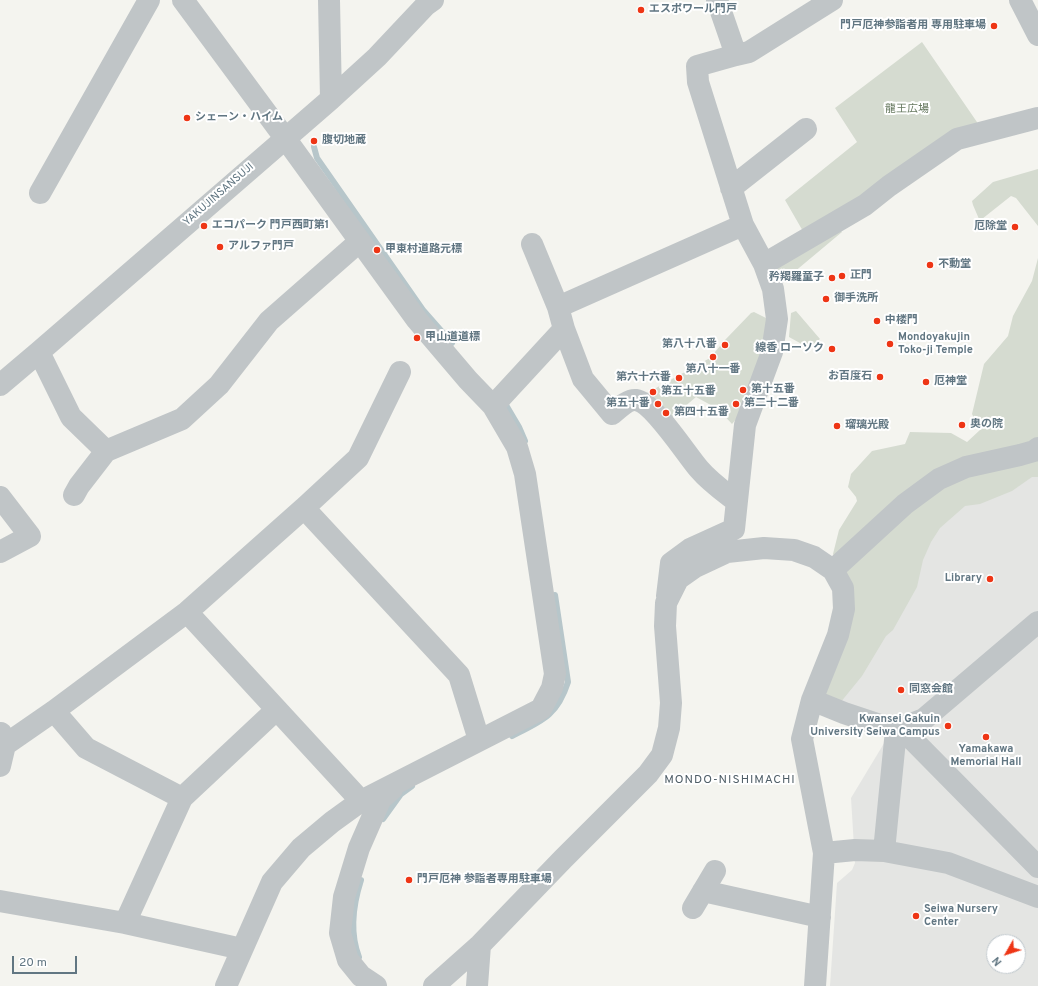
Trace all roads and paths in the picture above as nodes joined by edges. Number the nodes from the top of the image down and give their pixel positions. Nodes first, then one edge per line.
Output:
1 (149, 0) edge
2 (184, 0) edge
3 (329, 0) edge
4 (433, 0) edge
5 (717, 0) edge
6 (832, 0) edge
7 (1020, 0) edge
8 (1038, 36) edge
9 (736, 55) junction
10 (331, 98) junction
11 (1038, 118) edge
12 (806, 128) dead end
13 (285, 138) junction
14 (731, 188) junction
15 (40, 193) dead end
16 (744, 225) junction
17 (359, 242) junction
18 (532, 244) dead end
19 (764, 264) junction
20 (558, 307) junction
21 (564, 329) junction
22 (39, 352) junction
23 (400, 372) dead end
24 (0, 385) edge
25 (493, 406) junction
26 (1038, 448) edge
27 (106, 451) junction
28 (74, 495) dead end
29 (0, 497) edge
30 (736, 501) junction
31 (304, 508) junction
32 (0, 552) edge
33 (834, 570) junction
34 (666, 603) junction
35 (187, 612) junction
36 (1038, 622) edge
37 (812, 700) junction
38 (276, 710) junction
39 (54, 711) junction
40 (892, 727) junction
41 (479, 740) junction
42 (2, 741) edge
43 (0, 766) edge
44 (402, 780) junction
45 (182, 798) junction
46 (361, 801) junction
47 (884, 851) junction
48 (824, 853) junction
49 (1038, 867) edge
50 (715, 871) dead end
51 (1036, 891) edge
52 (0, 901) edge
53 (820, 917) junction
54 (125, 922) junction
55 (480, 945) junction
56 (242, 949) junction
57 (226, 986) edge
58 (376, 986) edge
59 (434, 986) edge
60 (477, 986) edge
61 (815, 986) edge

1 - 15 street
2 - 13 street
3 - 10 street
4 - 10 street, YAKUJINSANSUJI
5 - 9 street
6 - 9 street
7 - 8 street
9 - 14 street
10 - 13 street, YAKUJINSANSUJI
11 - 19 street
12 - 14 street
13 - 17 street
13 - 22 street, YAKUJINSANSUJI
14 - 16 street
16 - 19 street
16 - 20 street
17 - 25 street
17 - 27 street
18 - 20 street
19 - 30 street
20 - 21 street
21 - 25 street
21 - 30 street
22 - 24 street, YAKUJINSANSUJI
22 - 27 street
23 - 31 street
25 - 41 street
26 - 33 street
27 - 28 street
29 - 32 street
30 - 34 street
31 - 35 street
31 - 41 street
33 - 34 street
33 - 37 street
34 - 55 street
35 - 38 street
35 - 39 street
36 - 40 street
37 - 40 street
37 - 48 street
38 - 45 street
38 - 46 street
39 - 42 street
39 - 45 street
40 - 47 street
40 - 49 street
41 - 44 street
42 - 43 street
44 - 46 street
44 - 58 street
45 - 54 street
46 - 56 street
47 - 48 street
47 - 51 street
48 - 53 street
50 - 53 street
52 - 54 street
53 - 61 street
54 - 56 street
55 - 59 street
55 - 60 street
56 - 57 street

